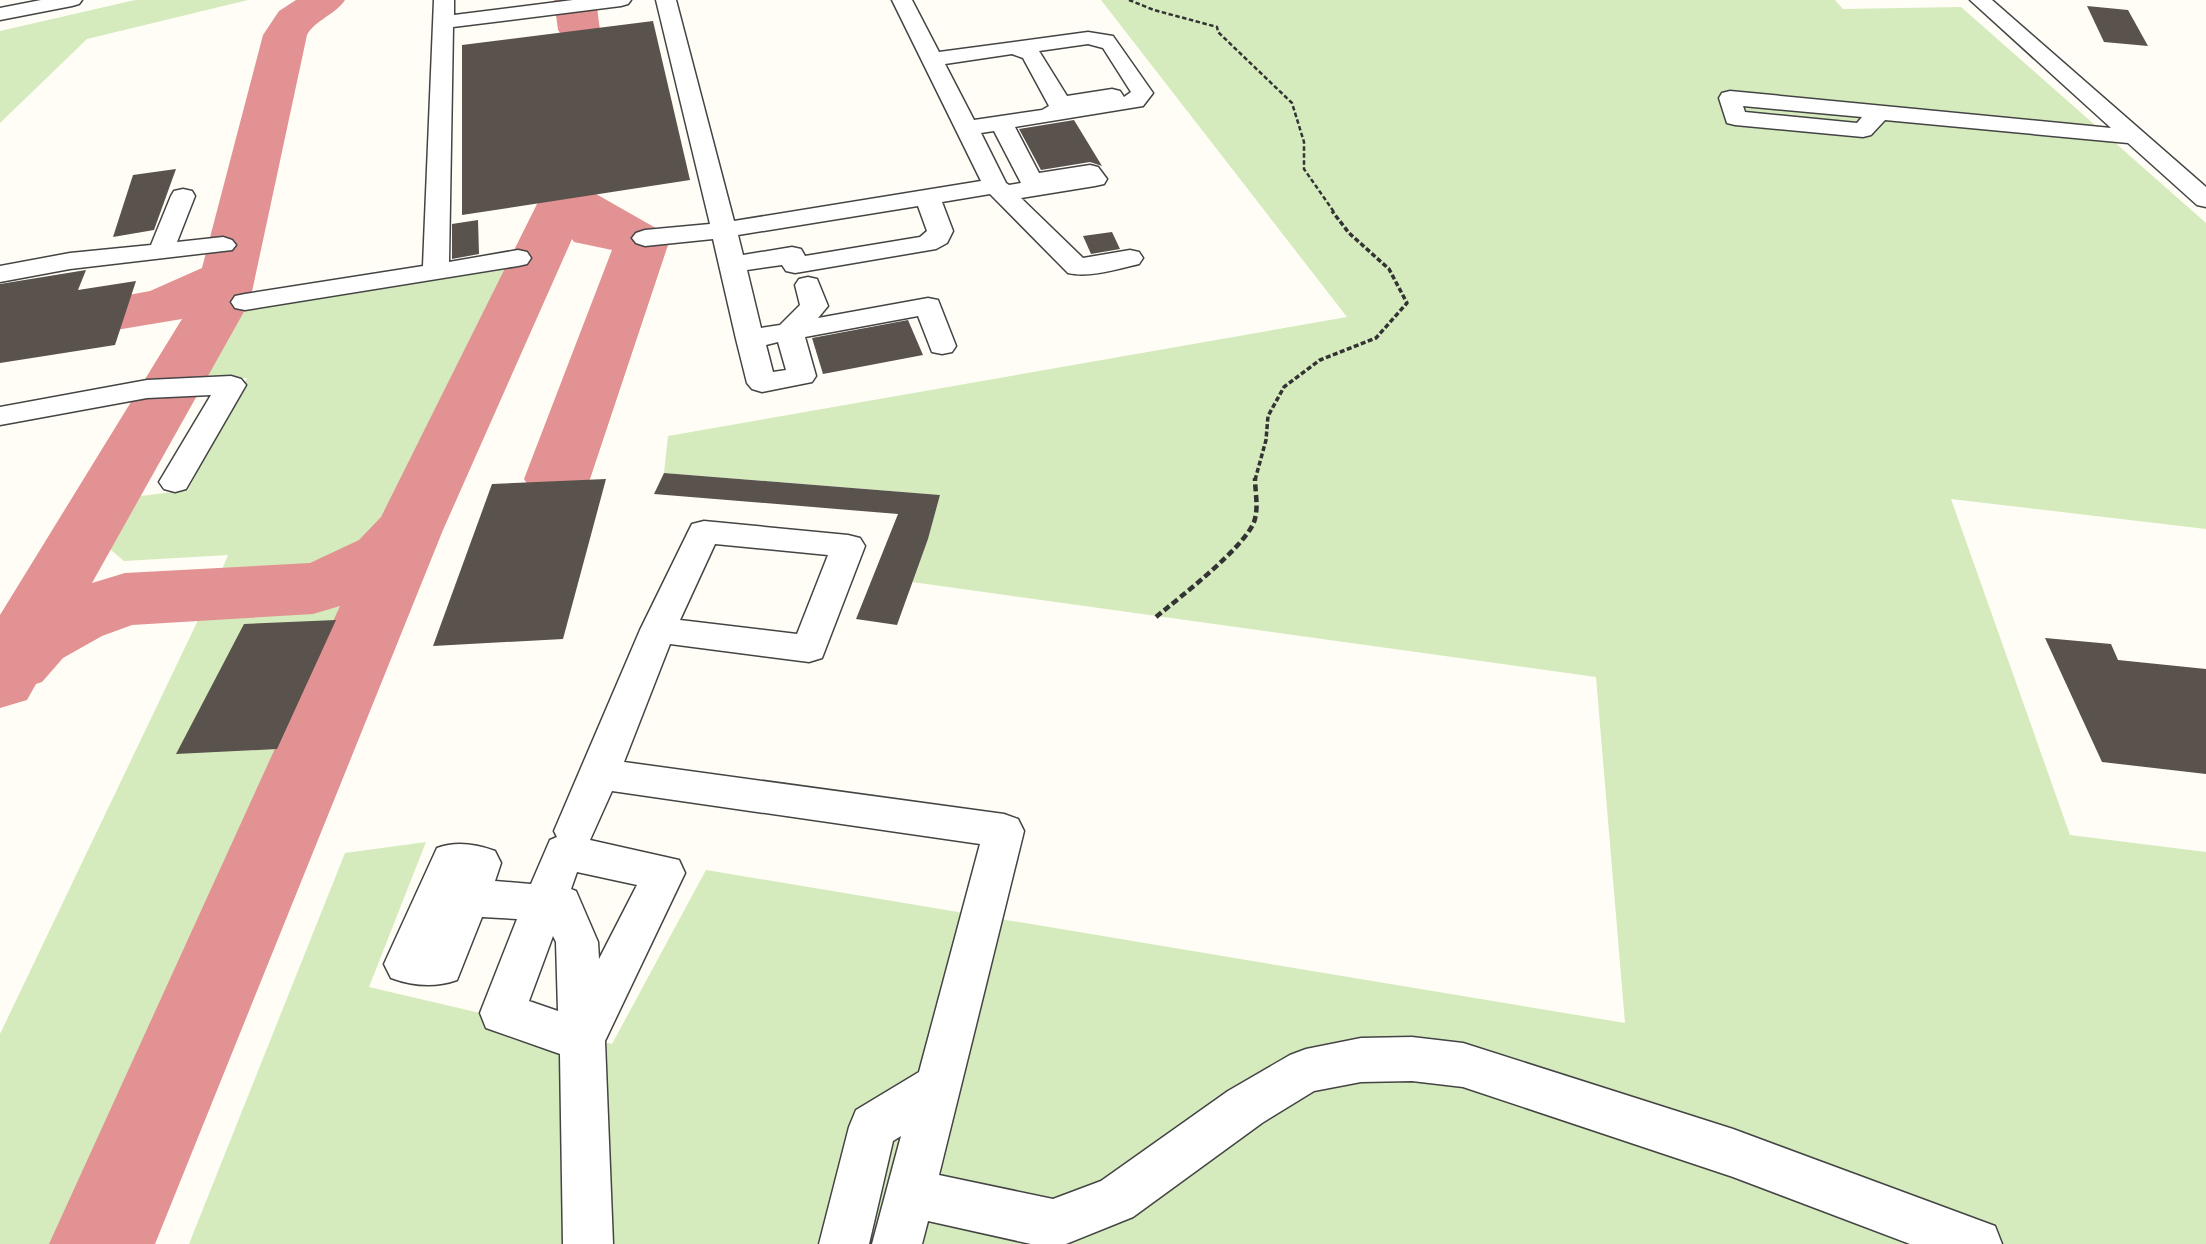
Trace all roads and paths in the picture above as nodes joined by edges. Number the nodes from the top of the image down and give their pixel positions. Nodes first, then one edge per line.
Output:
1 (72, 0) edge
2 (621, 0) edge
3 (666, 0) edge
4 (902, 0) edge
5 (1129, 0) edge
6 (1980, 0) edge
7 (513, 7) edge
8 (444, 11) edge
9 (0, 14) edge
10 (1011, 47) junction
11 (932, 59) junction
12 (1055, 110) junction
13 (1880, 112) junction
14 (1001, 123) junction
15 (966, 128) junction
16 (2134, 137) junction
17 (1027, 171) junction
18 (995, 181) junction
19 (183, 196) dead end
20 (927, 196) junction
21 (2206, 200) edge
22 (724, 230) junction
23 (645, 238) dead end
24 (223, 245) dead end
25 (161, 251) junction
26 (518, 258) dead end
27 (1130, 258) dead end
28 (732, 265) junction
29 (436, 272) junction
30 (0, 274) edge
31 (808, 285) dead end
32 (245, 302) dead end
33 (789, 332) junction
34 (750, 340) junction
35 (942, 346) dead end
36 (0, 416) edge
37 (175, 482) dead end
38 (1156, 617) dead end
39 (658, 630) junction
40 (600, 774) junction
41 (574, 831) dead end
42 (468, 898) dead end
43 (544, 903) junction
44 (582, 1040) junction
45 (939, 1084) junction
46 (911, 1193) junction
47 (588, 1244) edge
48 (844, 1244) edge
49 (897, 1244) edge
50 (1976, 1244) edge

1 - 9 street
2 - 7 street
3 - 22 street
4 - 11 street
5 - 38 path
6 - 16 street
7 - 8 street
8 - 29 street
10 - 11 street
10 - 12 street
10 - 12 street
11 - 15 street
12 - 14 street
13 - 13 street
13 - 16 street
14 - 15 street
14 - 17 street
15 - 18 street
16 - 21 street
17 - 18 street
17 - 18 street
18 - 20 street
18 - 27 street
19 - 25 street
20 - 22 street
20 - 28 street
22 - 23 street
22 - 28 street
24 - 25 street
25 - 30 street
26 - 29 street
28 - 34 street
29 - 32 street
31 - 33 street
33 - 34 street
33 - 34 street
33 - 35 street
36 - 37 street
39 - 39 street
39 - 40 street
40 - 41 street
40 - 45 street
42 - 43 street
43 - 44 street
43 - 44 street
43 - 44 street
44 - 47 street
45 - 46 street
45 - 48 street
46 - 49 street
46 - 50 street

